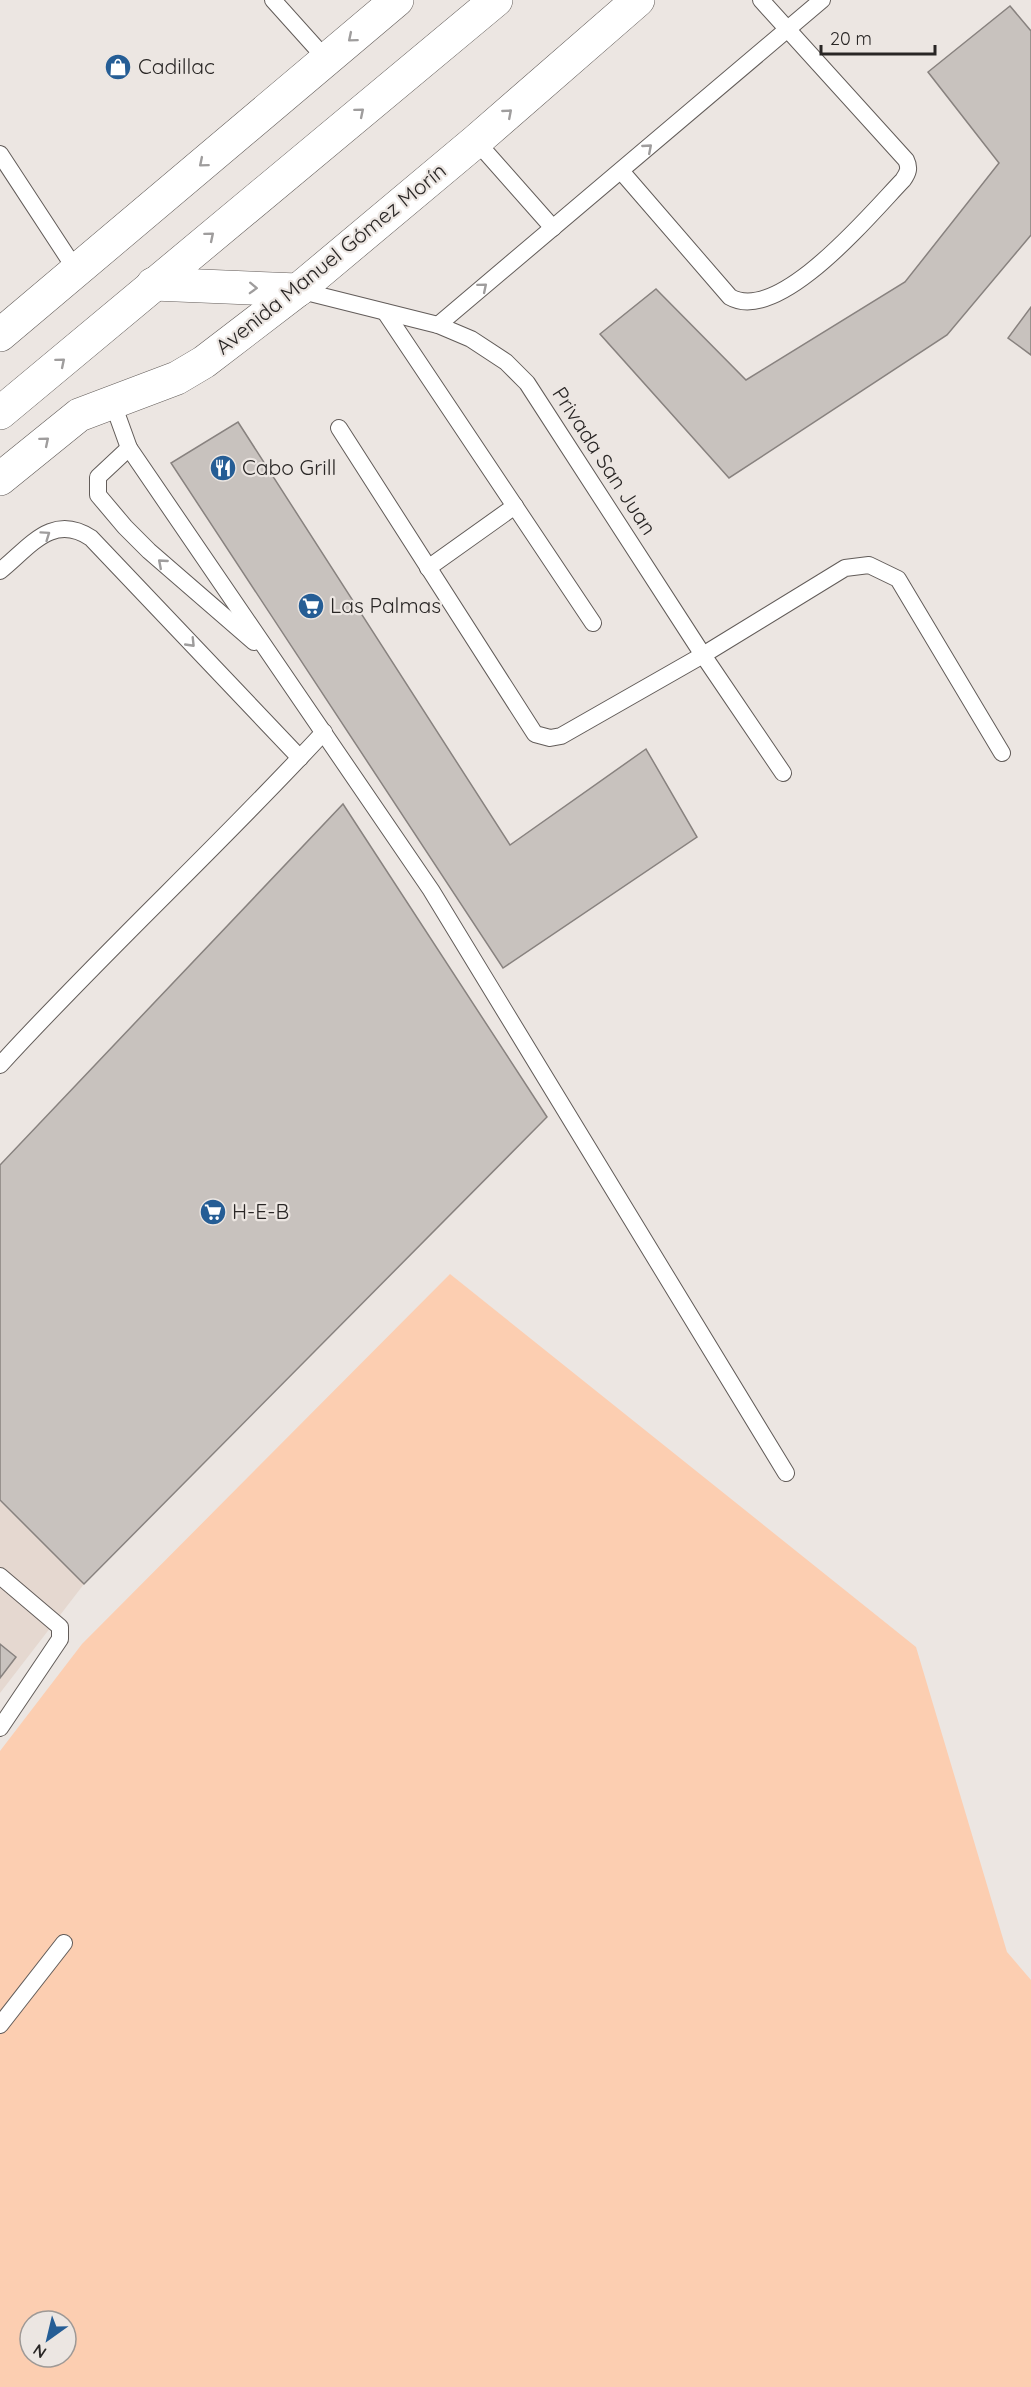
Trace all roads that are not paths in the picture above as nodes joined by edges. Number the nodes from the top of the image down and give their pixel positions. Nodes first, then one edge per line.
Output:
1 (273, 0) edge
2 (397, 0) edge
3 (496, 0) edge
4 (638, 0) edge
5 (761, 0) edge
6 (822, 0) edge
7 (787, 29) junction
8 (326, 59) junction
9 (476, 141) junction
10 (0, 154) edge
11 (621, 171) junction
12 (553, 228) junction
13 (76, 270) junction
14 (153, 284) junction
15 (298, 290) junction
16 (385, 312) junction
17 (438, 325) junction
18 (1, 334) edge
19 (112, 401) junction
20 (0, 413) edge
21 (339, 428) dead end
22 (129, 448) junction
23 (0, 479) edge
24 (514, 506) junction
25 (428, 568) junction
26 (0, 571) edge
27 (593, 623) dead end
28 (703, 655) junction
29 (270, 656) junction
30 (324, 732) junction
31 (1002, 753) dead end
32 (300, 758) junction
33 (783, 773) dead end
34 (0, 1065) edge
35 (786, 1473) dead end
36 (0, 1576) edge
37 (0, 1728) edge
38 (64, 1943) dead end
39 (0, 2025) edge

1 - 8 lane
2 -> 8 main road
14 -> 3 main road
9 -> 4 main road, Avenida Manuel Gómez Morín
5 - 7 lane
6 - 7 lane
11 -> 7 lane
7 - 11 lane
8 -> 13 main road
9 - 12 lane
9 - 15 main road, Avenida Manuel Gómez Morín
10 - 13 lane
11 - 12 lane
17 -> 12 lane
13 - 18 main road
14 -> 15 main road
20 -> 14 main road
15 - 16 lane, Privada San Juan
15 - 19 main road, Avenida Manuel Gómez Morín
16 - 17 lane, Privada San Juan
16 - 24 lane
17 - 28 lane, Privada San Juan
19 - 22 lane
23 -> 19 main road, Avenida Manuel Gómez Morín
21 - 25 lane
22 - 29 lane
29 -> 22 lane
24 - 25 lane
24 - 27 lane
25 - 28 lane
26 -> 32 lane
28 - 31 lane
28 - 33 lane, Privada San Juan
29 - 30 lane
30 - 32 lane
30 - 35 lane
32 - 34 lane
36 - 37 lane
38 - 39 lane

